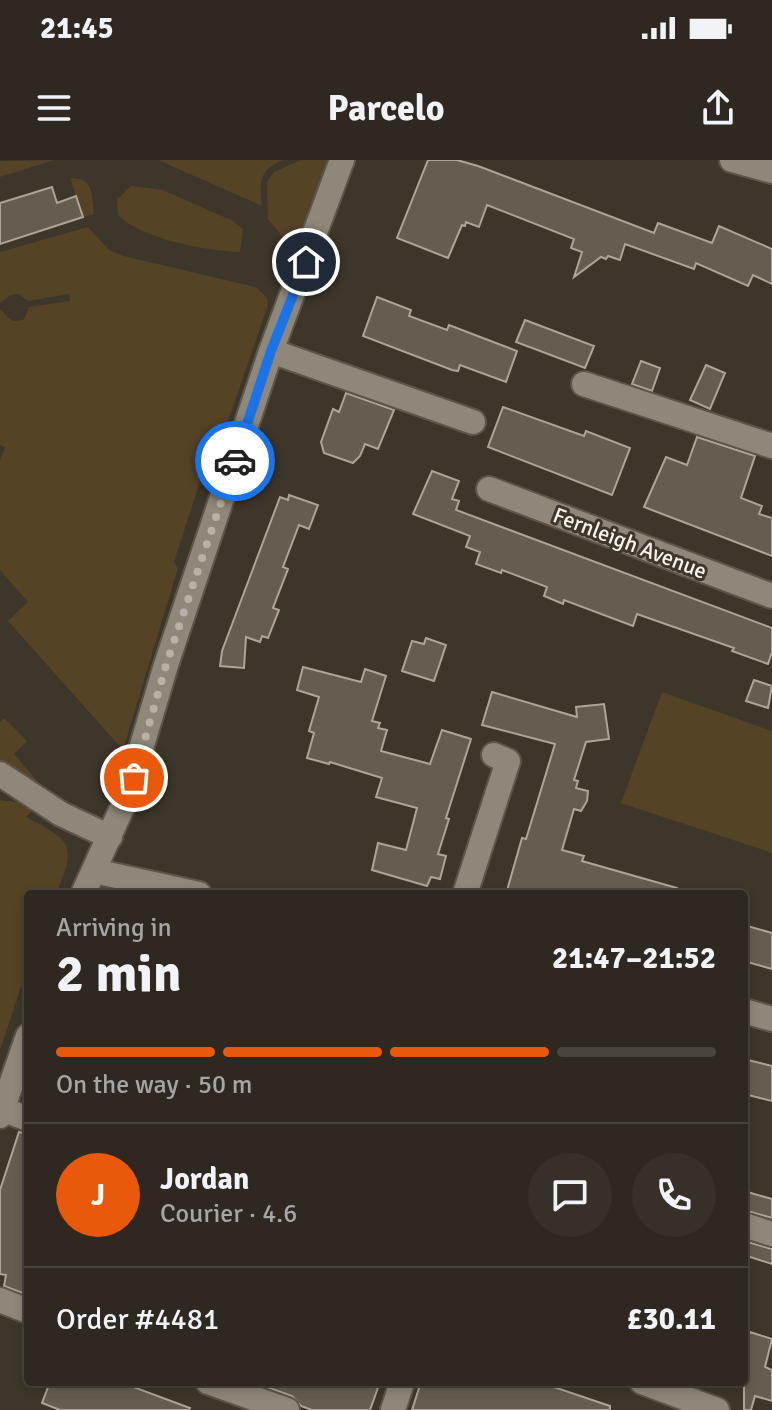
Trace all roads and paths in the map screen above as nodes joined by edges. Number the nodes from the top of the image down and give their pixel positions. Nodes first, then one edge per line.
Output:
1 (342, 160) edge
2 (732, 160) edge
3 (772, 171) edge
4 (271, 351) junction
5 (584, 384) dead end
6 (473, 422) dead end
7 (772, 446) edge
8 (489, 489) dead end
9 (772, 596) edge
10 (509, 760) dead end
11 (0, 774) edge
12 (31, 795) junction
13 (0, 797) edge
14 (110, 837) junction
15 (94, 871) junction
16 (85, 890) edge
17 (181, 890) edge
18 (466, 890) edge
19 (748, 1012) edge
20 (772, 1019) edge
21 (24, 1047) edge
22 (1, 1112) edge
23 (24, 1118) edge
24 (748, 1226) edge
25 (772, 1234) edge
26 (0, 1300) edge
27 (24, 1309) edge
28 (219, 1386) edge
29 (401, 1386) edge
30 (653, 1386) edge
31 (287, 1410) edge
32 (393, 1410) edge
33 (717, 1410) edge

1 - 4 street
2 - 3 street
4 - 6 street
4 - 14 street
5 - 7 street
8 - 9 street, Fernleigh Avenue
10 - 18 street
11 - 12 street
12 - 13 street
12 - 14 street
14 - 15 street
15 - 16 street
15 - 17 street
19 - 20 street
21 - 22 street
22 - 23 street
24 - 25 street
26 - 27 street
28 - 31 street
29 - 32 street
30 - 33 street

